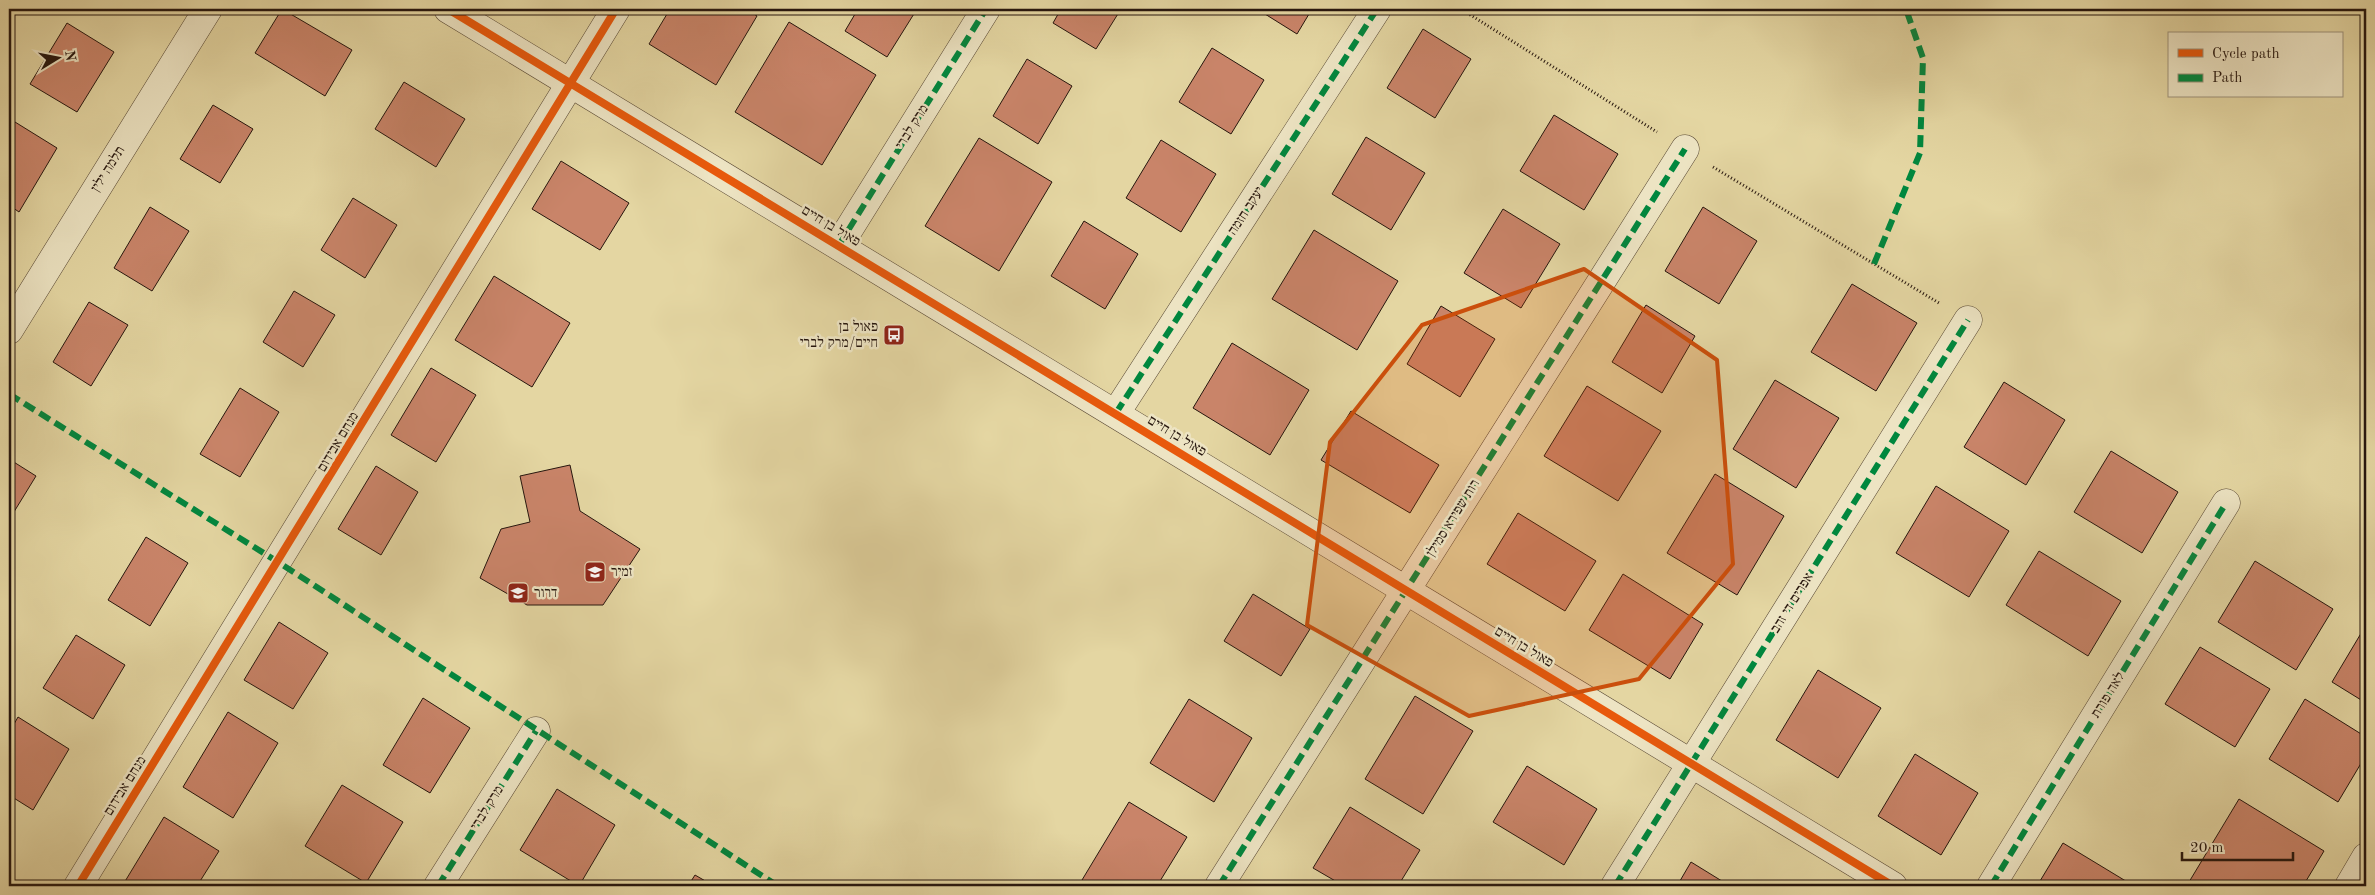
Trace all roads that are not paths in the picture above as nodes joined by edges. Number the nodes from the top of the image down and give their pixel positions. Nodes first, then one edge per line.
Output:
1 (208, 9) edge
2 (448, 9) edge
3 (616, 9) edge
4 (986, 9) edge
5 (1377, 9) edge
6 (571, 85) junction
7 (1685, 149) dead end
8 (839, 245) junction
9 (1968, 320) dead end
10 (9, 330) edge
11 (1116, 414) junction
12 (2226, 503) dead end
13 (1408, 591) junction
14 (536, 730) dead end
15 (1692, 764) junction
16 (2366, 858) edge
17 (78, 886) edge
18 (438, 886) edge
19 (1220, 886) edge
20 (1615, 886) edge
21 (1893, 886) edge
22 (1991, 886) edge
23 (2349, 886) edge

1 - 10 street, תלמה ילין
2 - 6 street, פאול בן חיים
3 - 6 street, מנחם אבידום
4 - 8 street, מרק לברי
5 - 11 street, יעקב חזמה
6 - 8 street, פאול בן חיים
6 - 17 street, מנחם אבידום
7 - 13 street, רות שפירא סמילן
8 - 11 street, פאול בן חיים
9 - 15 street, אפרים די זהב
11 - 13 street, פאול בן חיים
12 - 22 street, לאה פורת
13 - 15 street, פאול בן חיים
13 - 19 street, רות שפירא סמילן
14 - 18 street, מרק לברי
15 - 20 street, אפרים די זהב
15 - 21 street, פאול בן חיים
16 - 23 street

